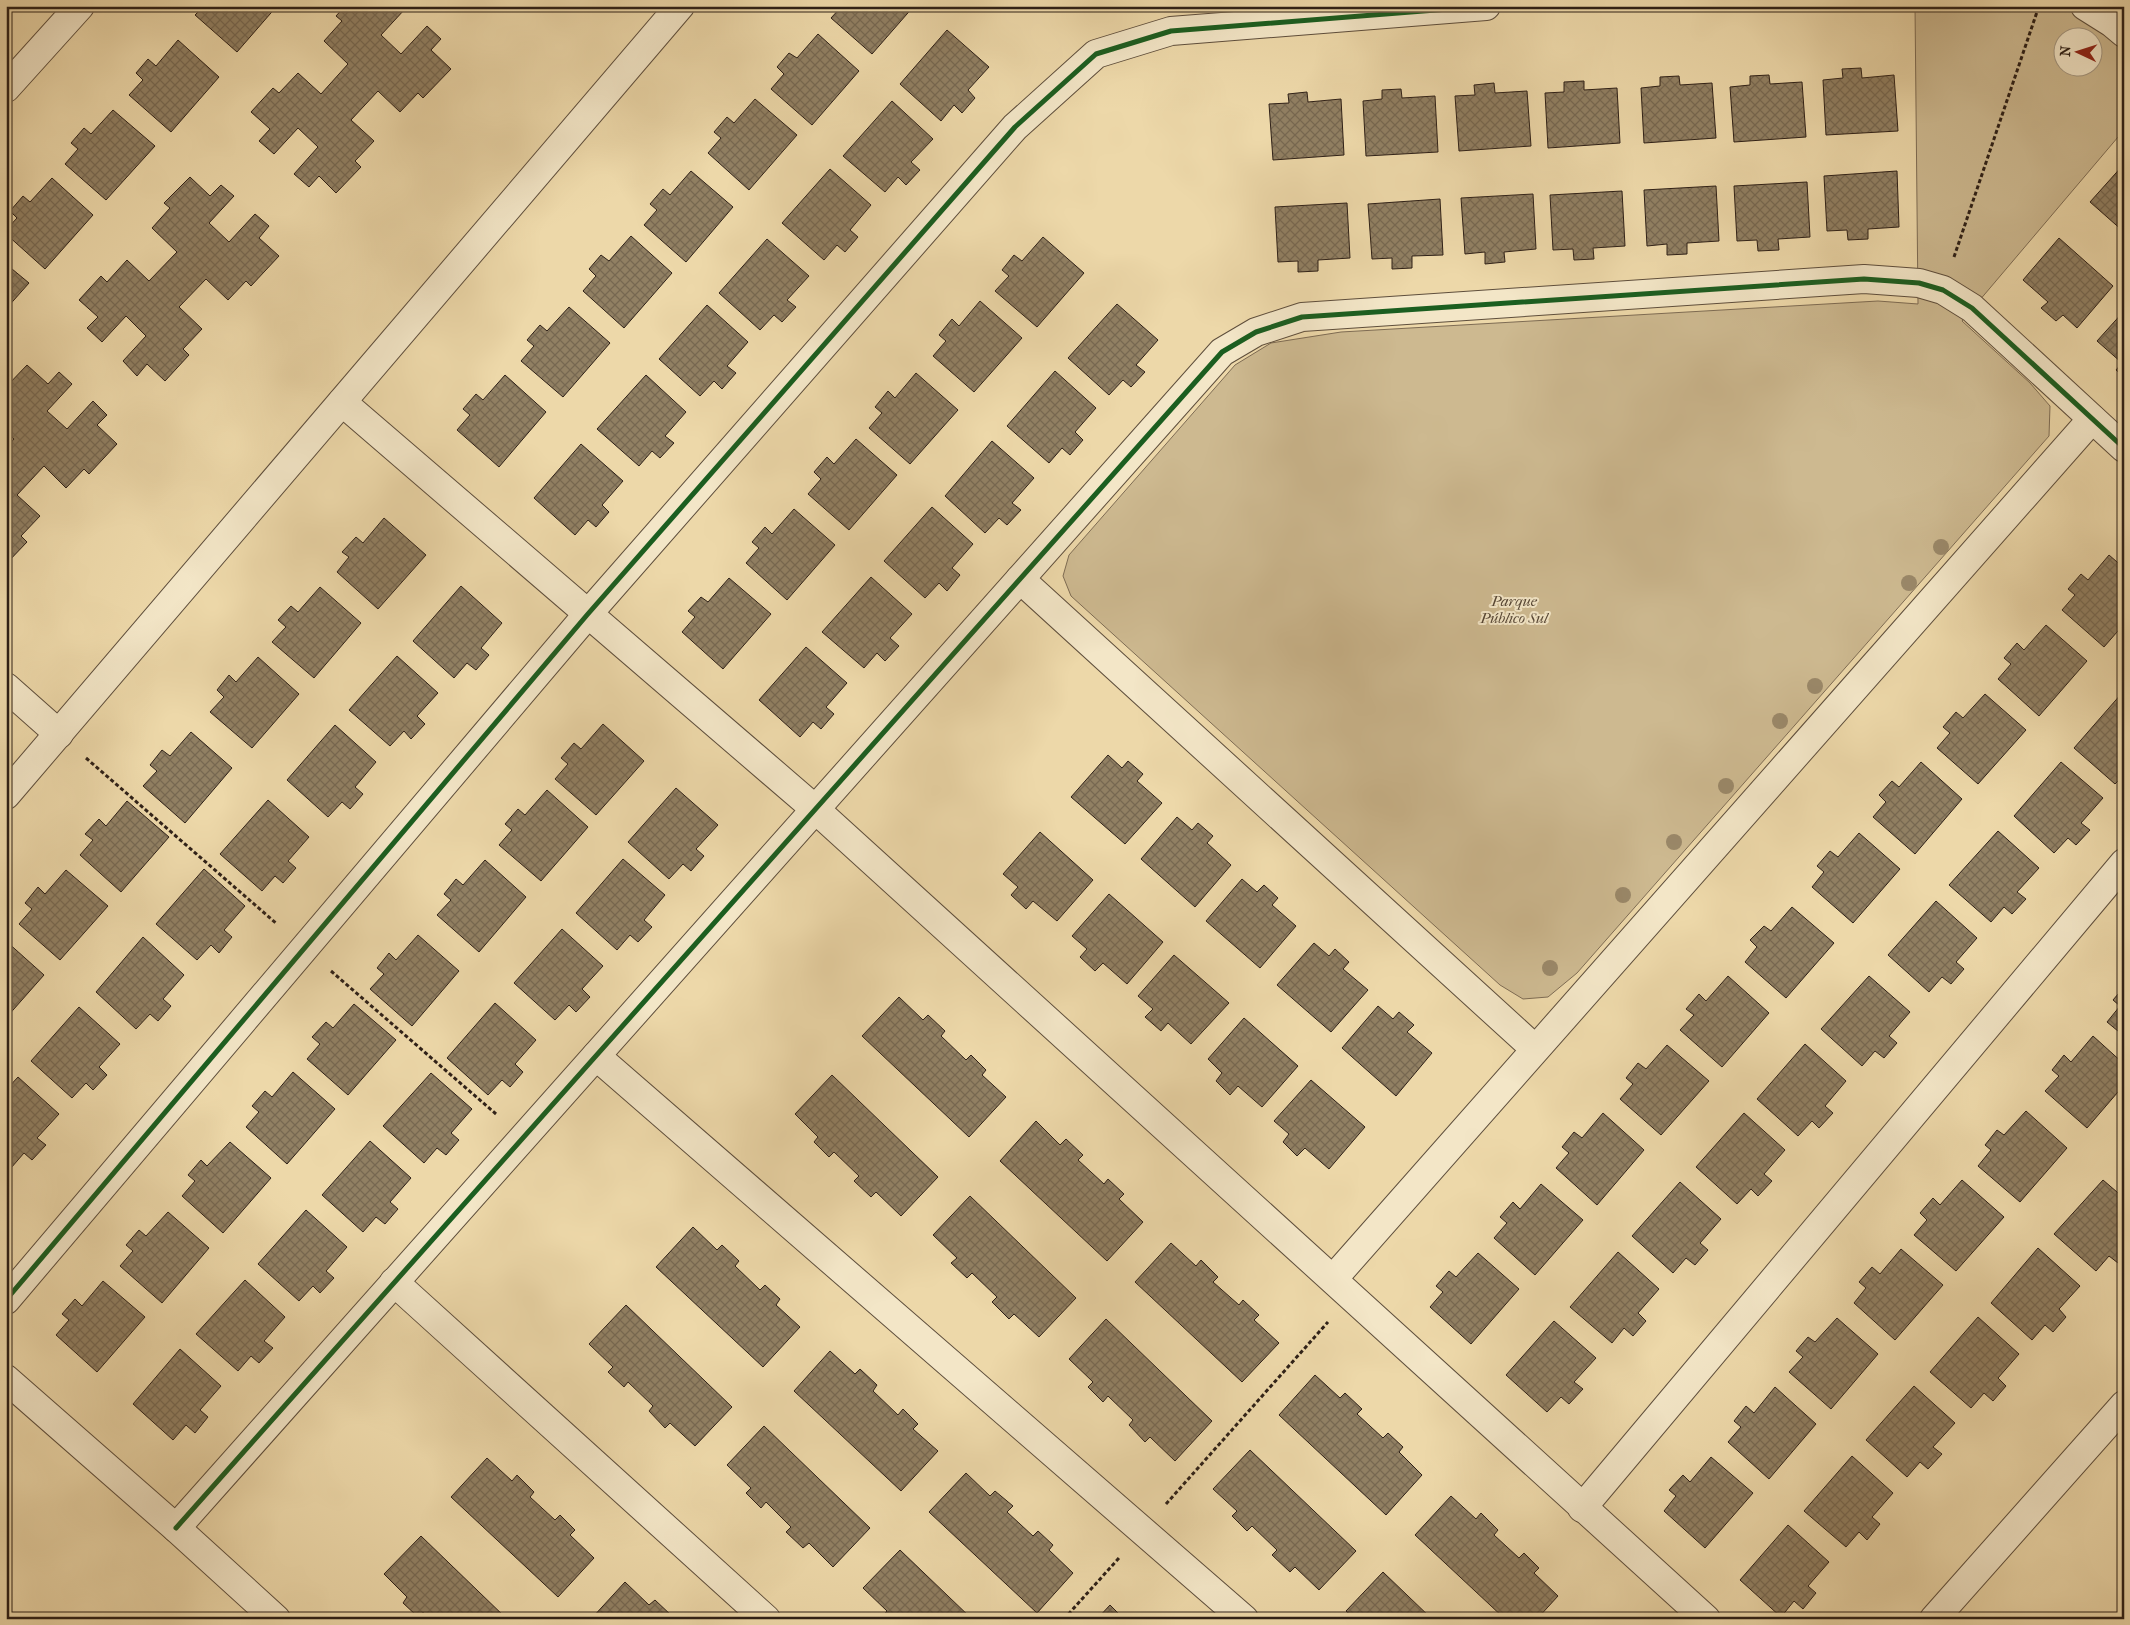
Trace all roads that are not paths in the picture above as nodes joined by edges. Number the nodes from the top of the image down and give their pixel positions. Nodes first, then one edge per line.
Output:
1 (80, 6) edge
2 (680, 6) edge
3 (1486, 6) edge
4 (2085, 6) edge
5 (2124, 34) edge
6 (6, 88) edge
7 (342, 402) junction
8 (2092, 419) junction
9 (2124, 448) edge
10 (1020, 579) junction
11 (587, 615) junction
12 (6, 686) edge
13 (59, 734) junction
14 (6, 796) edge
15 (815, 810) junction
16 (2124, 863) edge
17 (1534, 1048) junction
18 (596, 1056) junction
19 (394, 1282) junction
20 (1342, 1287) junction
21 (6, 1300) edge
22 (6, 1380) edge
23 (2124, 1405) edge
24 (1582, 1508) junction
25 (176, 1528) junction
26 (276, 1619) edge
27 (766, 1619) edge
28 (1244, 1619) edge
29 (1706, 1619) edge
30 (1934, 1619) edge

1 - 6 street
2 - 7 street
3 - 11 street
4 - 5 street
7 - 11 street
7 - 13 street
8 - 9 street
8 - 10 street
8 - 17 street
10 - 15 street
10 - 17 street
11 - 15 street
11 - 21 street
12 - 13 street
13 - 14 street
15 - 18 street
15 - 20 street
16 - 24 street
17 - 20 street
18 - 19 street
18 - 28 street
19 - 25 street
19 - 27 street
20 - 24 street
22 - 25 street
23 - 30 street
24 - 29 street
25 - 26 street

